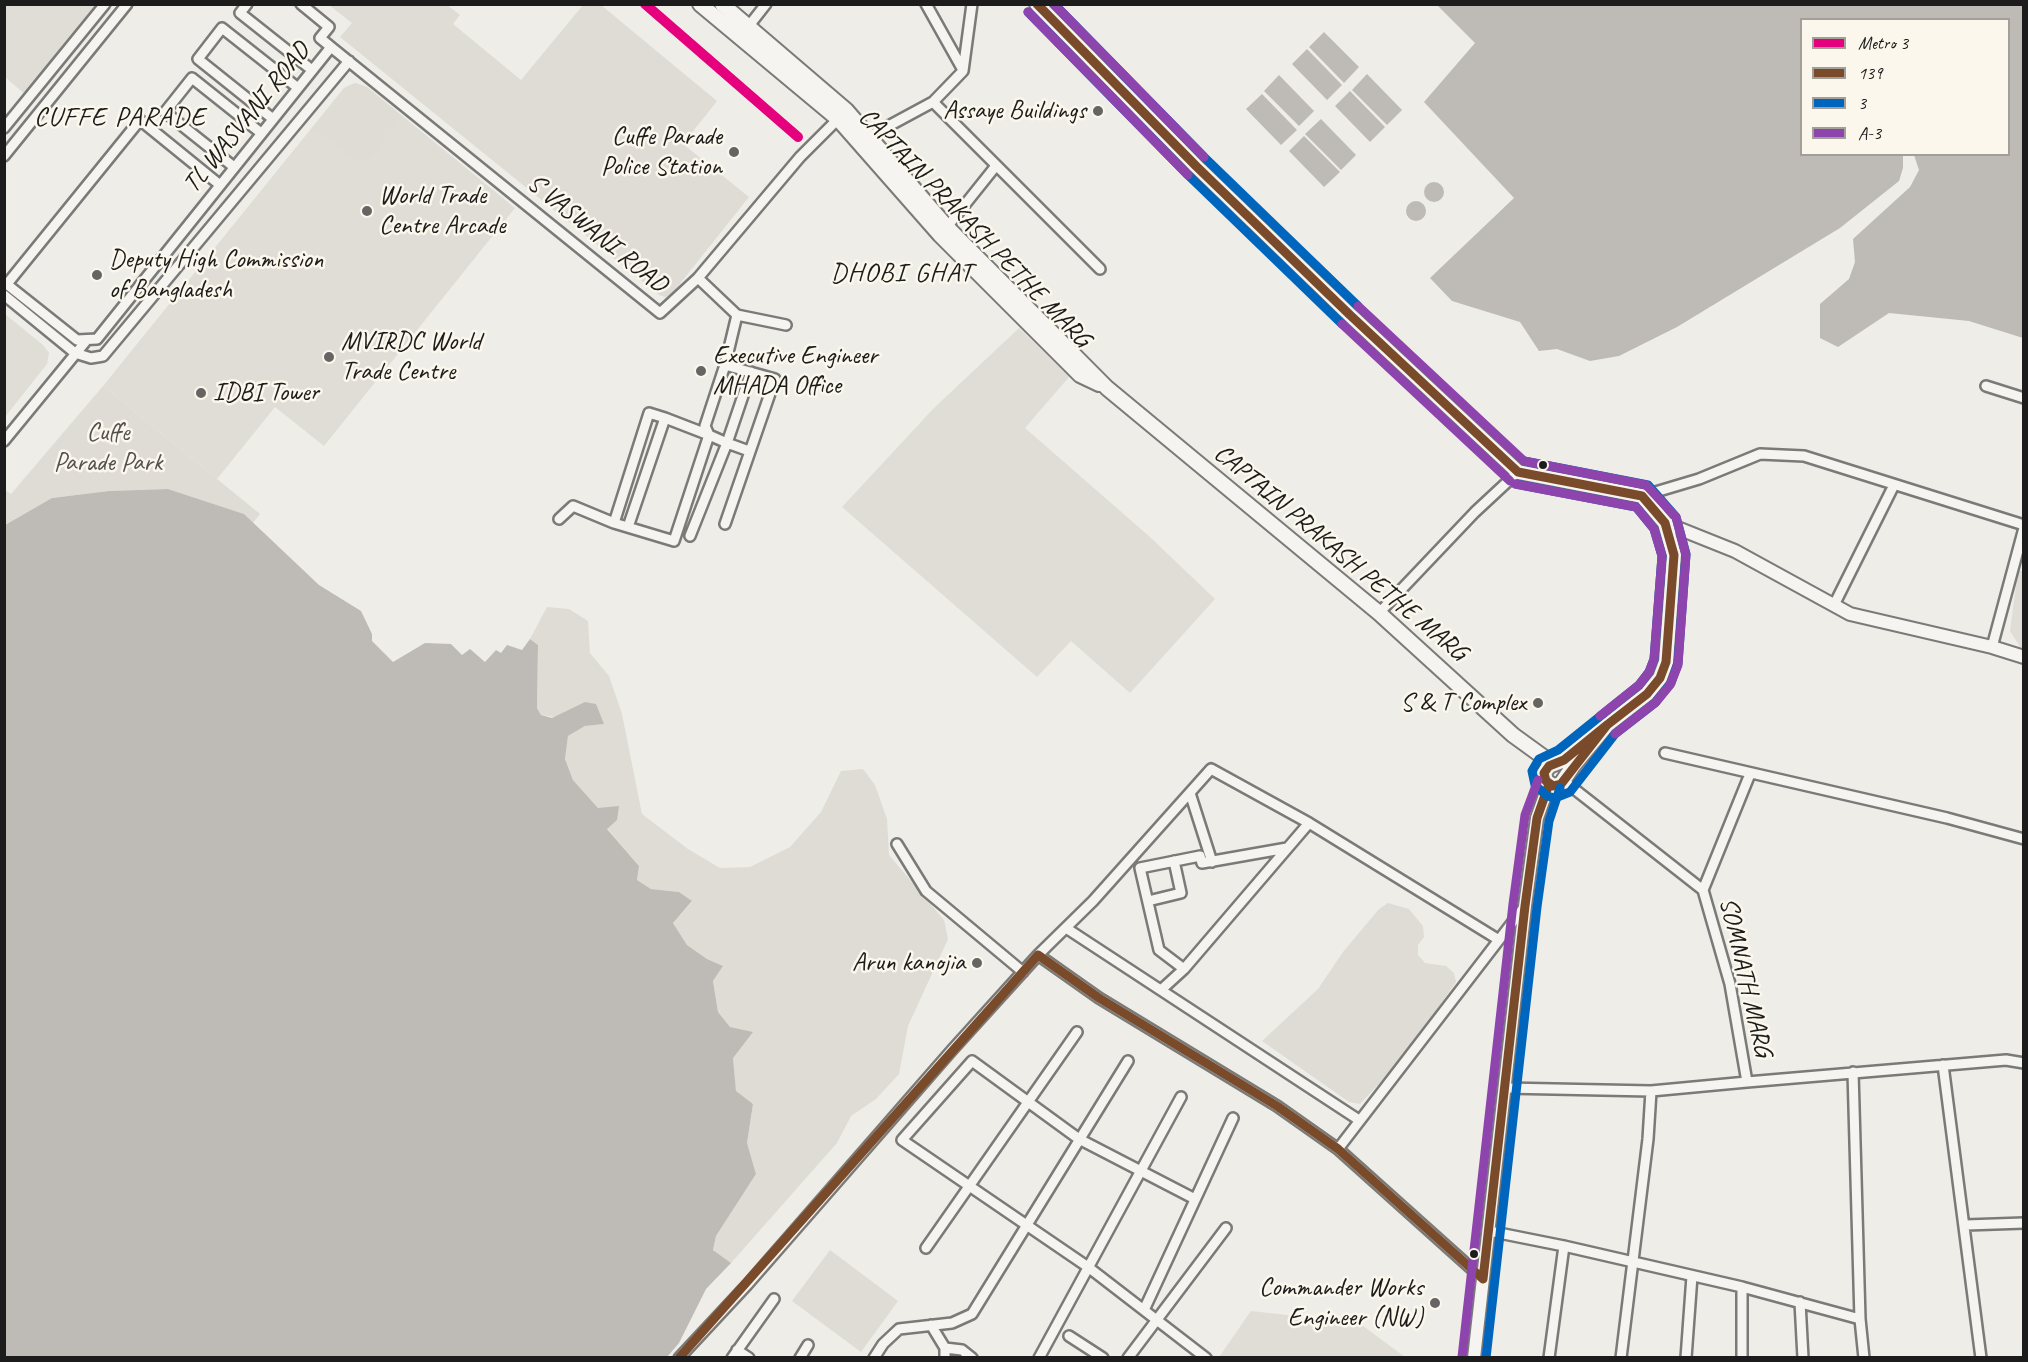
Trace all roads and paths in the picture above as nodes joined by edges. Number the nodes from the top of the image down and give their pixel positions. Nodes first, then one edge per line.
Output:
1 (105, 4) edge
2 (127, 4) edge
3 (247, 4) edge
4 (301, 4) edge
5 (700, 4) edge
6 (722, 4) edge
7 (766, 4) edge
8 (926, 4) edge
9 (972, 4) edge
10 (1037, 4) edge
11 (748, 27) junction
12 (331, 47) junction
13 (349, 61) junction
14 (312, 70) junction
15 (963, 71) junction
16 (298, 88) junction
17 (933, 102) junction
18 (842, 115) junction
19 (273, 119) junction
20 (4, 128) edge
21 (261, 133) junction
22 (870, 136) junction
23 (4, 156) edge
24 (234, 167) junction
25 (995, 167) junction
26 (220, 185) junction
27 (947, 227) junction
28 (1100, 269) dead end
29 (698, 278) junction
30 (6, 283) edge
31 (4, 295) edge
32 (737, 315) junction
33 (786, 325) dead end
34 (86, 341) junction
35 (75, 353) junction
36 (725, 365) junction
37 (751, 372) junction
38 (1986, 386) dead end
39 (1107, 388) junction
40 (2024, 398) edge
41 (665, 418) junction
42 (709, 435) junction
43 (4, 441) edge
44 (727, 443) junction
45 (749, 451) junction
46 (1518, 471) junction
47 (1894, 485) junction
48 (1642, 496) junction
49 (559, 519) dead end
50 (614, 523) junction
51 (1665, 523) junction
52 (724, 524) dead end
53 (628, 527) junction
54 (2024, 527) edge
55 (690, 536) dead end
56 (1834, 605) junction
57 (1379, 614) junction
58 (1992, 647) junction
59 (2024, 657) edge
60 (1607, 725) junction
61 (1513, 735) junction
62 (1665, 753) dead end
63 (1555, 764) junction
64 (1750, 774) junction
65 (1565, 779) junction
66 (1547, 781) junction
67 (1190, 793) junction
68 (1309, 823) junction
69 (2024, 839) edge
70 (897, 844) dead end
71 (1287, 848) junction
72 (1174, 861) junction
73 (1212, 862) junction
74 (1703, 890) junction
75 (1148, 901) junction
76 (1525, 906) junction
77 (1066, 928) junction
78 (1499, 940) junction
79 (1038, 955) junction
80 (1184, 969) junction
81 (1023, 972) junction
82 (1161, 990) junction
83 (1077, 1032) dead end
84 (1128, 1061) dead end
85 (2024, 1063) edge
86 (1943, 1065) junction
87 (1854, 1072) junction
88 (1748, 1082) junction
89 (1505, 1088) junction
90 (1651, 1091) junction
91 (1180, 1097) dead end
92 (1028, 1101) junction
93 (1233, 1118) dead end
94 (1359, 1120) junction
95 (1079, 1139) junction
96 (1338, 1149) junction
97 (1140, 1172) junction
98 (968, 1186) junction
99 (1196, 1199) junction
100 (2024, 1223) edge
101 (1966, 1225) junction
102 (1027, 1226) junction
103 (1226, 1228) dead end
104 (1489, 1231) junction
105 (1564, 1246) junction
106 (926, 1248) dead end
107 (1632, 1263) junction
108 (1088, 1267) junction
109 (1692, 1276) junction
110 (1483, 1279) junction
111 (1742, 1287) junction
112 (774, 1299) dead end
113 (1800, 1302) junction
114 (1144, 1310) junction
115 (1156, 1318) junction
116 (1860, 1319) junction
117 (931, 1325) junction
118 (1070, 1336) dead end
119 (808, 1345) dead end
120 (945, 1353) edge
121 (735, 1354) edge
122 (679, 1358) edge
123 (749, 1358) edge
124 (800, 1358) edge
125 (874, 1358) edge
126 (972, 1358) edge
127 (1039, 1358) edge
128 (1103, 1358) edge
129 (1128, 1358) edge
130 (1206, 1358) edge
131 (1474, 1358) edge
132 (1549, 1358) edge
133 (1621, 1358) edge
134 (1686, 1358) edge
135 (1742, 1358) edge
136 (1803, 1358) edge
137 (1864, 1358) edge
138 (1981, 1358) edge

1 - 20 street
2 - 23 street
3 - 14 street
4 - 12 street
5 - 18 main road, CAPTAIN PRAKASH PETHE MARG
6 - 11 main road, CAPTAIN PRAKASH PETHE MARG
7 - 11 street
8 - 15 street
9 - 15 street
10 - 46 main road
11 - 18 main road, CAPTAIN PRAKASH PETHE MARG
12 - 13 street, TL WASVANI ROAD
12 - 14 street, TL WASVANI ROAD
13 - 29 street, S VASWANI ROAD
13 - 35 street, TL WASVANI ROAD
14 - 16 street, TL WASVANI ROAD
15 - 17 street
16 - 19 street, TL WASVANI ROAD
16 - 19 street
17 - 22 street
17 - 25 street
18 - 22 main road, CAPTAIN PRAKASH PETHE MARG
18 - 29 street, S VASWANI ROAD
18 - 39 main road, CAPTAIN PRAKASH PETHE MARG
19 - 21 street, TL WASVANI ROAD
21 - 24 street, TL WASVANI ROAD
21 - 24 street
22 - 27 main road, CAPTAIN PRAKASH PETHE MARG
24 - 26 street, TL WASVANI ROAD
25 - 27 street
25 - 28 street
26 - 30 street
26 - 34 street, TL WASVANI ROAD
27 - 39 main road, CAPTAIN PRAKASH PETHE MARG
29 - 32 street
30 - 34 street
31 - 35 street
32 - 33 street
32 - 36 street
34 - 35 street, TL WASVANI ROAD
35 - 43 street, TL WASVANI ROAD
36 - 37 street
36 - 42 street
37 - 44 street
37 - 45 street
38 - 40 street
39 - 57 main road, CAPTAIN PRAKASH PETHE MARG
41 - 42 street
41 - 50 street
41 - 53 street
42 - 44 street
42 - 53 street
44 - 45 street
44 - 55 street
45 - 52 street
46 - 48 main road
46 - 57 street
47 - 48 street
47 - 54 street
47 - 56 street
48 - 51 main road
49 - 50 street
50 - 53 street
51 - 56 street
51 - 60 main road
54 - 58 street
56 - 58 street
57 - 61 main road, CAPTAIN PRAKASH PETHE MARG
58 - 59 street
60 - 63 main road
60 - 65 main road
61 - 63 main road, CAPTAIN PRAKASH PETHE MARG
61 - 66 main road, CAPTAIN PRAKASH PETHE MARG
62 - 64 street
63 - 65 main road
63 - 66 main road
64 - 69 street
64 - 74 street
65 - 66 main road
65 - 74 street, SOMNATH MARG
66 - 76 street
67 - 68 street
67 - 73 street
67 - 77 street
68 - 71 street
68 - 78 street
70 - 81 street
71 - 73 street
71 - 80 street
72 - 73 street
72 - 75 street
72 - 75 street
74 - 88 street, SOMNATH MARG
75 - 80 street
76 - 78 street
76 - 89 street
77 - 79 street
77 - 82 street
78 - 94 street
79 - 81 street
79 - 96 street
80 - 82 street
81 - 122 street
82 - 94 street
83 - 92 street
84 - 95 street
85 - 86 street, SOMNATH MARG
86 - 87 street, SOMNATH MARG
86 - 101 street
87 - 88 street, SOMNATH MARG
87 - 116 street
88 - 90 street
89 - 90 street
89 - 104 street
90 - 107 street
91 - 97 street
92 - 95 street
92 - 98 street
92 - 98 street
93 - 99 street
94 - 96 street
95 - 97 street
95 - 102 street
96 - 110 street
97 - 99 street
97 - 108 street
98 - 102 street
98 - 106 street
99 - 114 street
100 - 101 street
101 - 138 street
102 - 108 street
102 - 117 street
103 - 115 street
104 - 105 street
104 - 110 street
105 - 107 street
105 - 132 street
107 - 109 street
107 - 133 street
108 - 114 street
108 - 127 street
109 - 111 street
109 - 134 street
110 - 131 street
111 - 113 street
111 - 135 street
112 - 121 street
113 - 116 street
113 - 136 street
114 - 115 street
115 - 129 street
115 - 130 street
116 - 137 street
117 - 120 street
117 - 125 street
118 - 128 street
119 - 124 street
120 - 126 street
121 - 123 street

